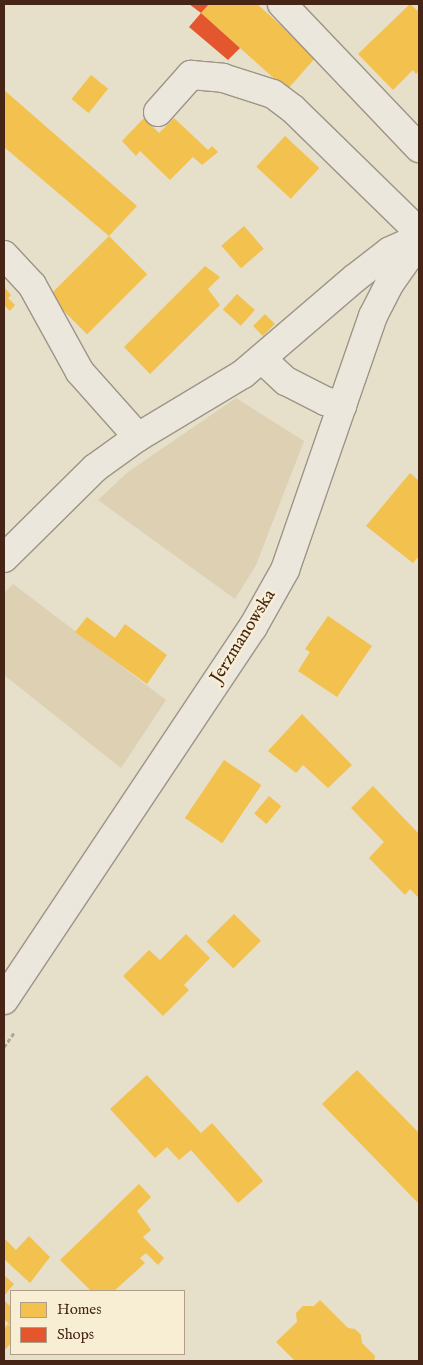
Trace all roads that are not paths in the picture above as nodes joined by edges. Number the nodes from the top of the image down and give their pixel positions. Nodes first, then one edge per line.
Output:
1 (282, 4) edge
2 (158, 112) dead end
3 (419, 148) edge
4 (419, 232) edge
5 (419, 238) edge
6 (419, 242) edge
7 (4, 255) edge
8 (253, 366) junction
9 (342, 406) junction
10 (138, 437) junction
11 (4, 558) edge
12 (4, 1000) edge

1 - 3 street
2 - 4 street
5 - 8 street
6 - 9 street, Jerzmanowska
7 - 10 street
8 - 9 street
8 - 10 street
9 - 12 street, Jerzmanowska
10 - 11 street

